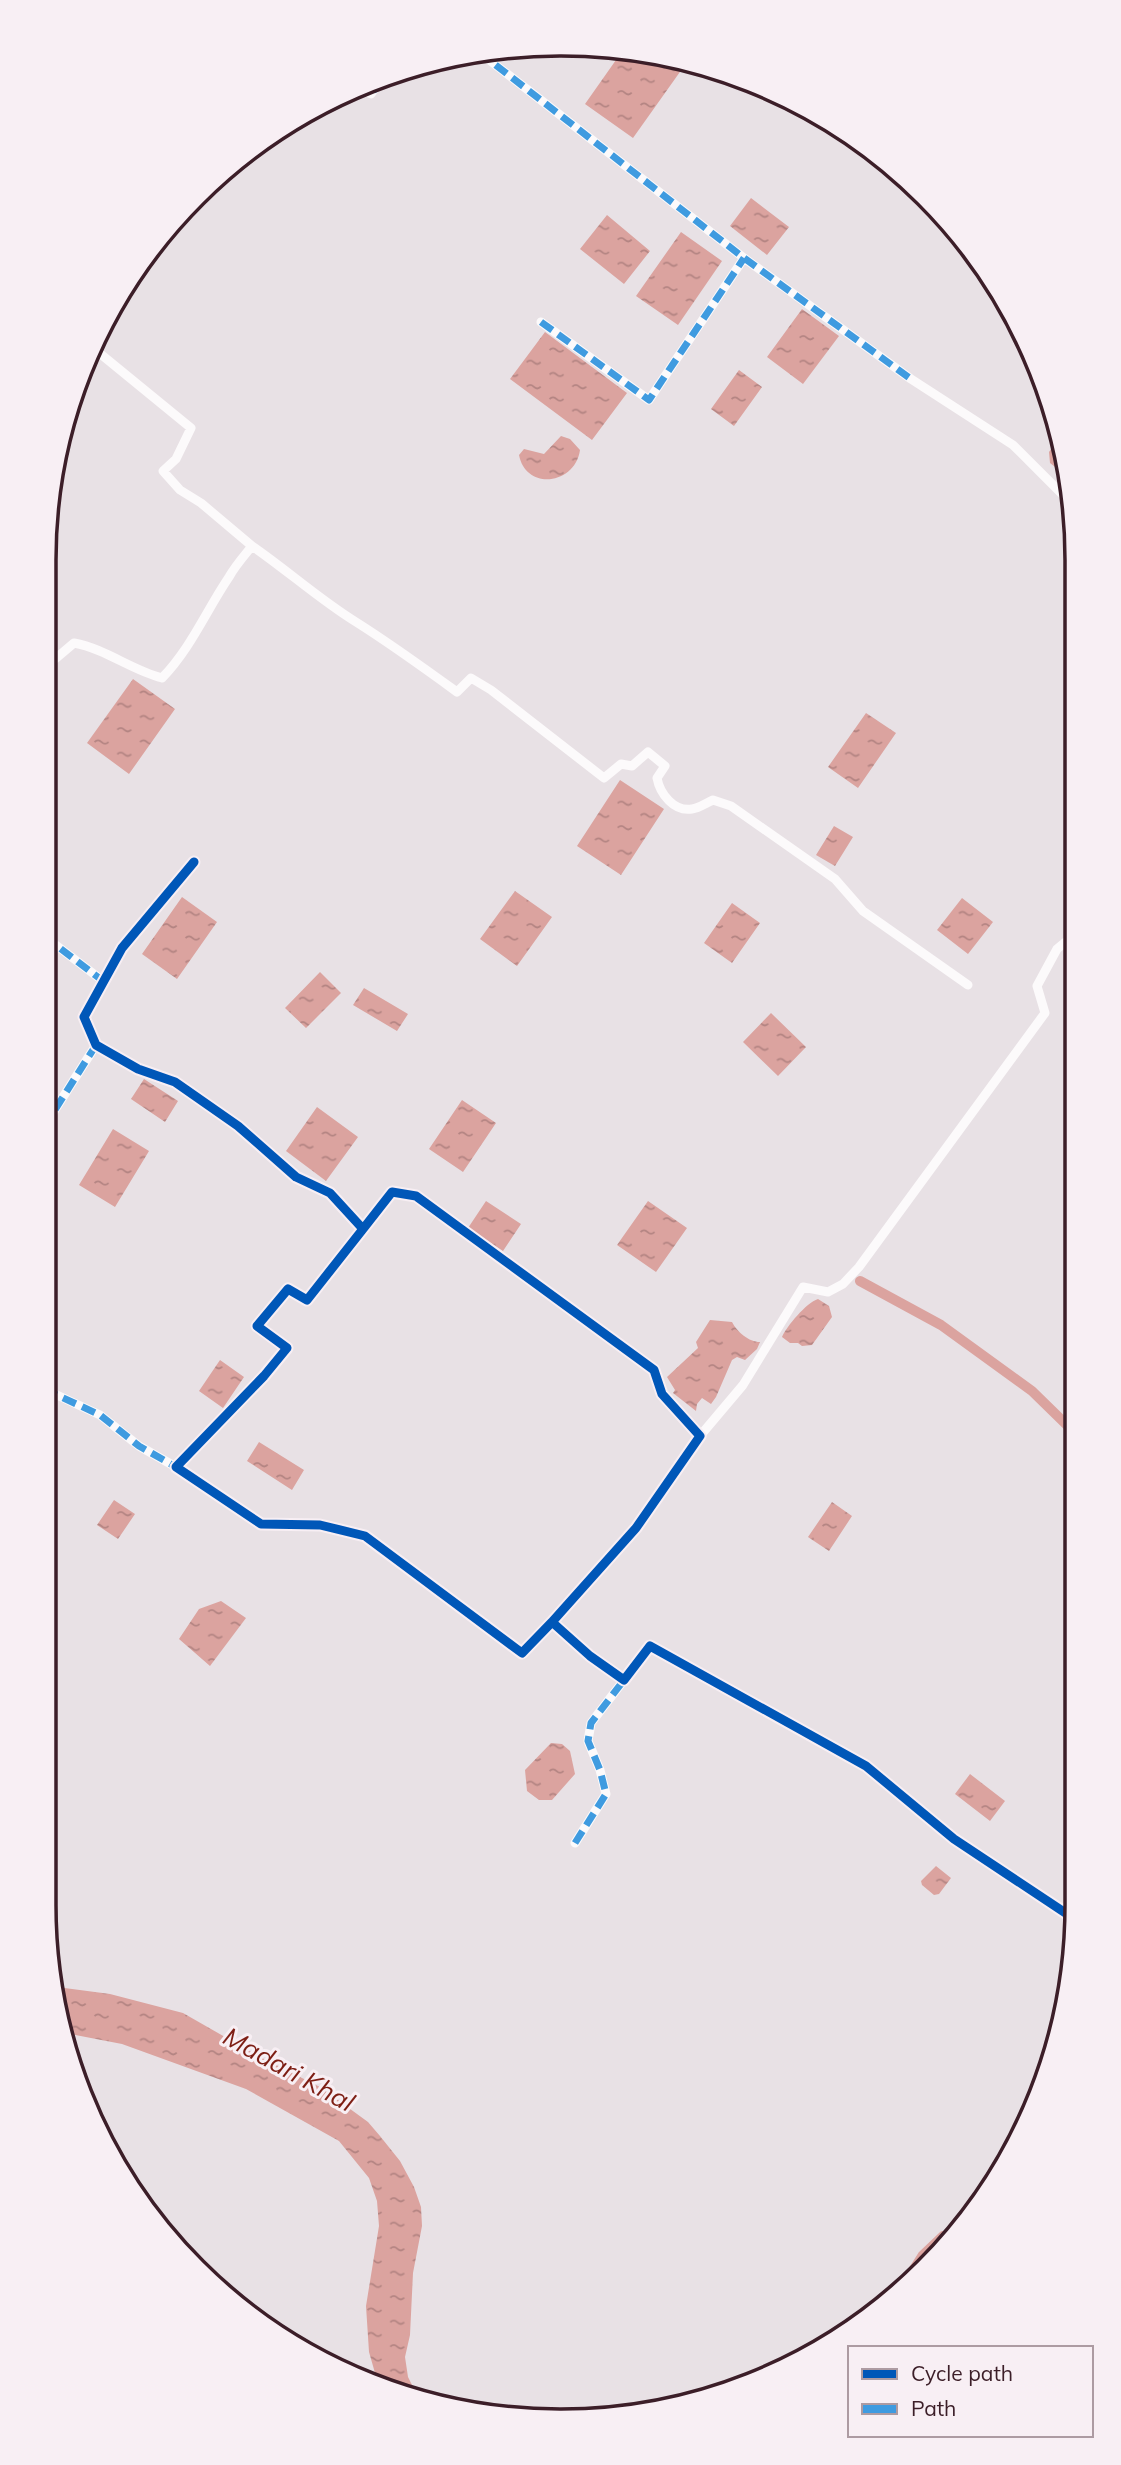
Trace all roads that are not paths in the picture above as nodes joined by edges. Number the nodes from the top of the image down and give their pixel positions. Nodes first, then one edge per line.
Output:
1 (490, 61) edge
2 (744, 258) junction
3 (541, 322) dead end
4 (100, 354) edge
5 (1061, 493) edge
6 (252, 546) junction
7 (56, 658) edge
8 (194, 862) dead end
9 (1065, 942) edge
10 (56, 945) edge
11 (103, 981) junction
12 (968, 985) dead end
13 (96, 1045) junction
14 (56, 1108) edge
15 (363, 1229) junction
16 (56, 1395) edge
17 (700, 1436) junction
18 (176, 1467) junction
19 (552, 1622) junction
20 (624, 1680) junction
21 (575, 1843) dead end
22 (1065, 1913) edge

1 - 2 street
2 - 3 street
2 - 5 street
4 - 6 street
6 - 7 street
6 - 12 street
8 - 11 street
9 - 17 street
10 - 11 street
11 - 13 street
13 - 14 street
13 - 15 street
15 - 17 street
15 - 18 street
16 - 18 street
17 - 19 street
18 - 19 street
19 - 20 street
20 - 21 street
20 - 22 street

